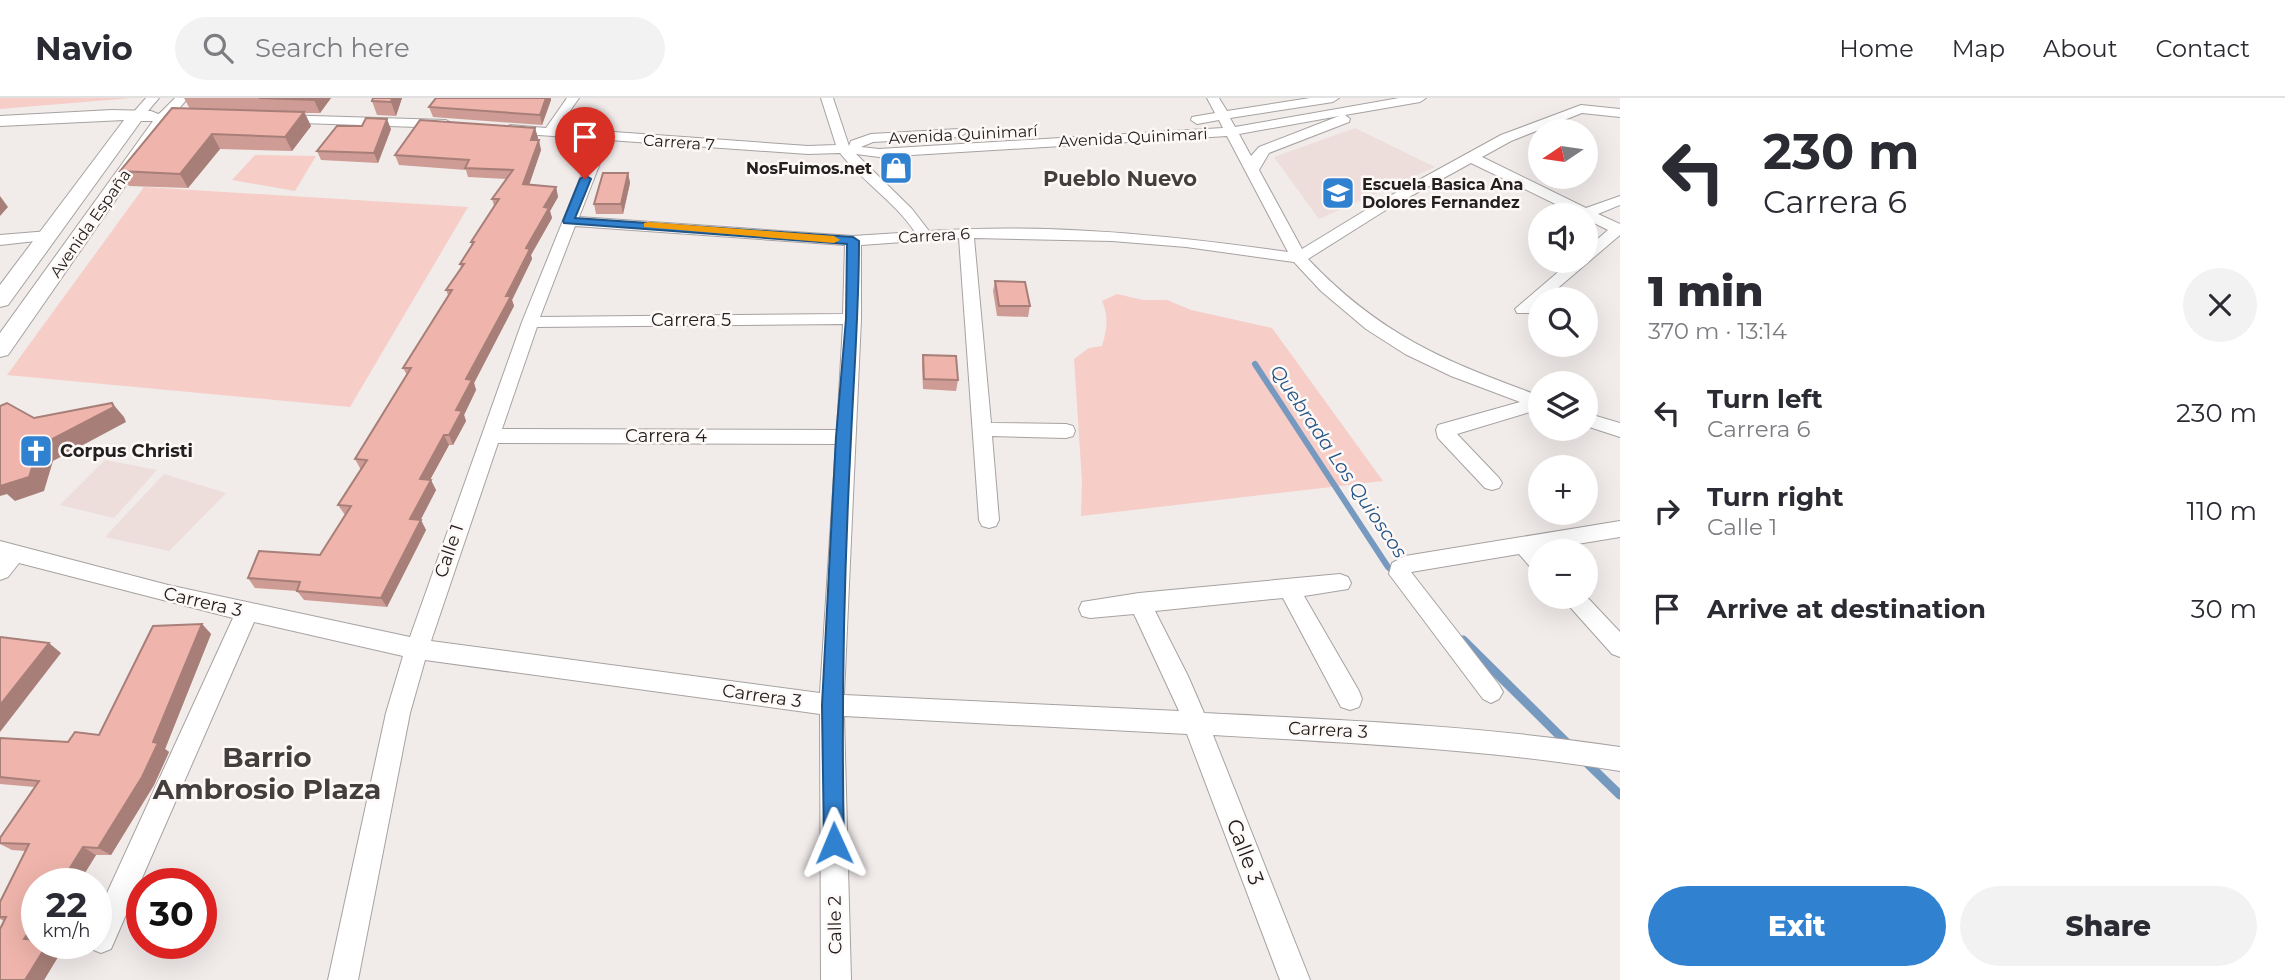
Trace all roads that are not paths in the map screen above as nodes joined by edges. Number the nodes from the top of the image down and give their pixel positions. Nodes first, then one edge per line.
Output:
1 (182, 98) edge
2 (573, 98) edge
3 (827, 98) edge
4 (1213, 98) edge
5 (1269, 98) edge
6 (1286, 98) edge
7 (1333, 98) edge
8 (1420, 98) edge
9 (1569, 98) edge
10 (1620, 104) edge
11 (1358, 108) junction
12 (166, 110) edge
13 (1620, 113) edge
14 (137, 115) junction
15 (263, 119) edge
16 (0, 121) edge
17 (458, 124) edge
18 (1226, 125) junction
19 (497, 128) edge
20 (549, 132) junction
21 (603, 137) junction
22 (845, 149) junction
23 (1471, 157) junction
24 (1252, 170) junction
25 (1620, 200) edge
26 (1566, 203) edge
27 (1598, 209) edge
28 (1598, 219) edge
29 (568, 221) junction
30 (1619, 230) edge
31 (966, 233) junction
32 (924, 235) junction
33 (49, 236) junction
34 (0, 240) edge
35 (853, 241) junction
36 (1598, 247) edge
37 (1299, 258) junction
38 (1566, 273) edge
39 (0, 300) edge
40 (1523, 309) dead end
41 (853, 319) junction
42 (530, 322) junction
43 (0, 350) edge
44 (1528, 398) edge
45 (1528, 406) edge
46 (1598, 423) edge
47 (983, 429) junction
48 (1620, 430) edge
49 (1066, 431) dead end
50 (489, 436) junction
51 (844, 437) junction
52 (1492, 483) dead end
53 (989, 520) dead end
54 (1620, 529) edge
55 (1522, 544) junction
56 (1528, 550) edge
57 (5, 558) edge
58 (1340, 583) dead end
59 (1289, 589) junction
60 (1139, 602) junction
61 (1090, 609) dead end
62 (1584, 609) edge
63 (247, 612) junction
64 (1620, 647) edge
65 (417, 649) junction
66 (1492, 692) dead end
67 (1350, 699) dead end
68 (832, 705) junction
69 (1196, 724) junction
70 (1620, 759) edge
71 (112, 914) edge
72 (342, 980) edge
73 (836, 980) edge
74 (1295, 980) edge

1 - 12 street, Avenida España
2 - 20 street
3 - 22 street
4 - 18 street
5 - 6 street
7 - 18 street, Avenida Quinimarí
8 - 11 street, Avenida Quinimari
9 - 10 street
11 - 18 street, Avenida Quinimari
11 - 24 street
12 - 14 street
12 - 43 street, Avenida España
13 - 23 street
14 - 16 street
14 - 33 street, Avenida España
15 - 17 street
18 - 22 street, Avenida Quinimari
18 - 22 street, Avenida Quinimarí
18 - 24 street
19 - 20 street, Carrera 7
20 - 21 street, Carrera 7
21 - 22 street, Carrera 7
21 - 29 street, Calle 1
22 - 32 street
23 - 26 street
23 - 37 street
24 - 37 street
25 - 27 street
28 - 30 street
29 - 35 street, Carrera 6
29 - 42 street, Calle 1
30 - 36 street
31 - 32 street, Carrera 6
31 - 37 street, Carrera 6
31 - 47 street
32 - 35 street, Carrera 6
33 - 34 street
33 - 39 street, Avenida España
35 - 41 street, Calle 2
37 - 44 street
38 - 40 street
41 - 42 street, Carrera 5
41 - 51 street, Calle 2
42 - 50 street, Calle 1
45 - 52 street
46 - 48 street
47 - 49 street
47 - 53 street
50 - 51 street, Carrera 4
50 - 65 street, Calle 1
51 - 68 street, Calle 2
54 - 55 street
55 - 56 street
55 - 66 street
57 - 63 street, Carrera 3
58 - 59 street
59 - 60 street
59 - 67 street
60 - 61 street
60 - 69 street, Calle 3
62 - 64 street
63 - 65 street, Carrera 3
63 - 71 street
65 - 68 street, Carrera 3
65 - 72 street, Calle 1
68 - 69 street, Carrera 3
68 - 73 street, Calle 2
69 - 70 street, Carrera 3
69 - 74 street, Calle 3

